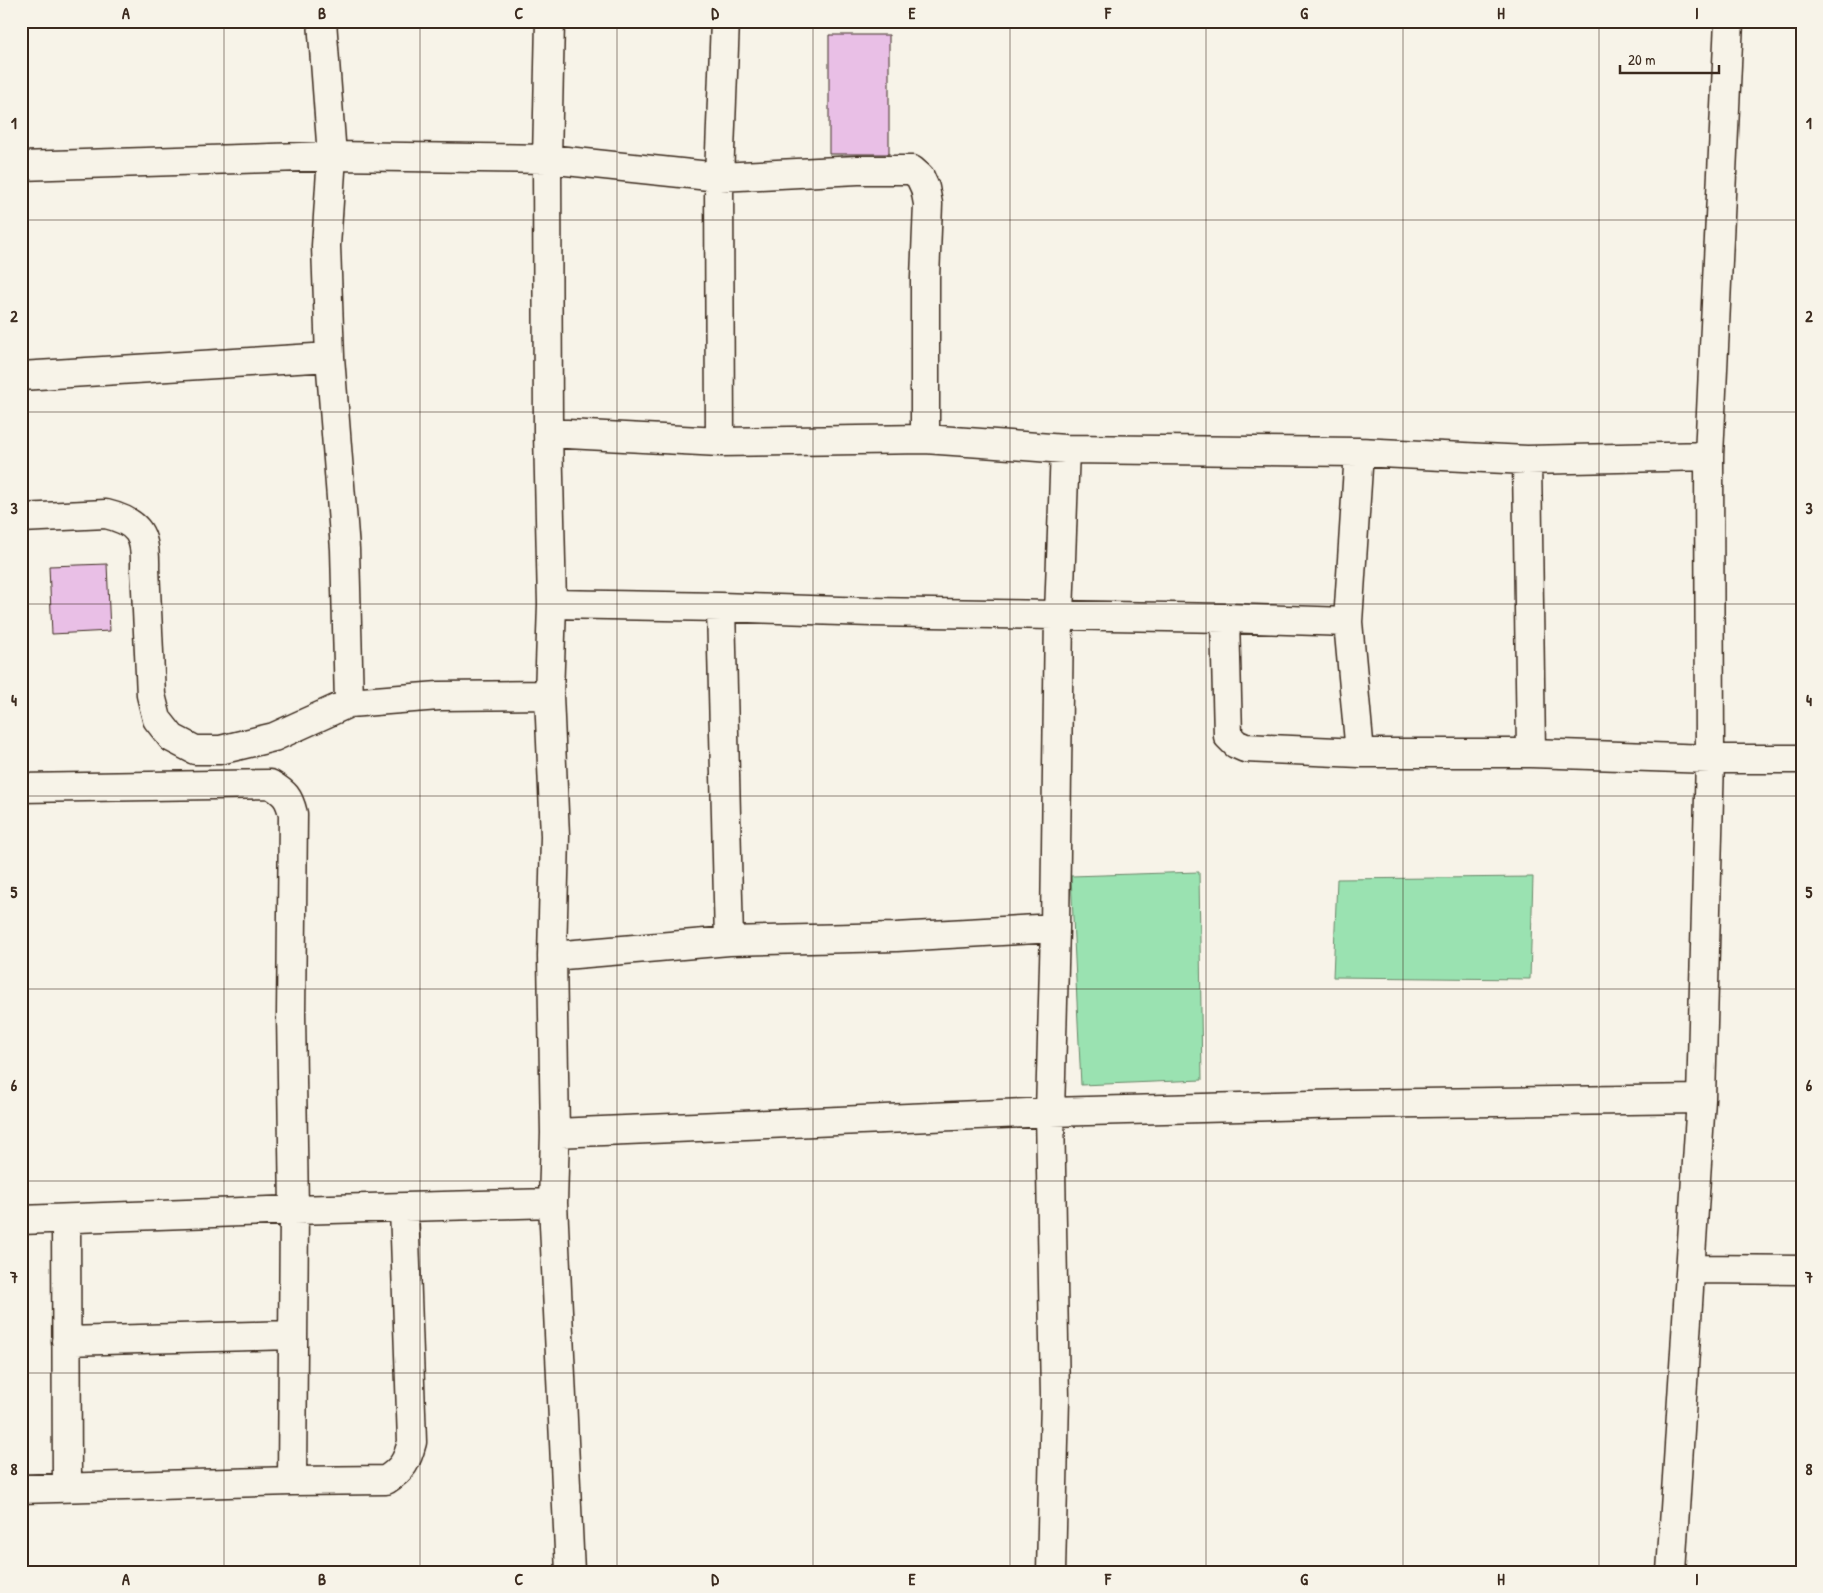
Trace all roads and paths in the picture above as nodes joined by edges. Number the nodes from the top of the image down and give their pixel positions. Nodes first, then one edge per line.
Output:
1 (322, 21) edge
2 (550, 21) edge
3 (725, 21) edge
4 (1729, 21) edge
5 (332, 156) junction
6 (547, 159) junction
7 (21, 166) edge
8 (719, 177) junction
9 (330, 357) junction
10 (21, 376) edge
11 (548, 433) junction
12 (925, 438) junction
13 (720, 442) junction
14 (1065, 449) junction
15 (1359, 452) junction
16 (1709, 456) junction
17 (1527, 460) junction
18 (21, 518) edge
19 (552, 604) junction
20 (721, 607) junction
21 (1059, 614) junction
22 (1225, 618) junction
23 (1348, 622) junction
24 (549, 695) junction
25 (349, 703) junction
26 (1360, 753) junction
27 (1532, 753) junction
28 (1710, 759) junction
29 (1802, 759) edge
30 (21, 788) edge
31 (1055, 928) junction
32 (729, 941) junction
33 (552, 956) junction
34 (1701, 1099) junction
35 (1050, 1112) junction
36 (556, 1133) junction
37 (553, 1203) junction
38 (404, 1208) junction
39 (294, 1210) junction
40 (66, 1219) junction
41 (21, 1220) edge
42 (1691, 1269) junction
43 (1802, 1270) edge
44 (292, 1335) junction
45 (66, 1341) junction
46 (292, 1481) junction
47 (66, 1487) junction
48 (21, 1489) edge
49 (570, 1572) edge
50 (1051, 1572) edge
51 (1671, 1572) edge

1 - 5 street
2 - 6 street
3 - 8 street
4 - 16 street
5 - 6 street
5 - 7 street
5 - 9 street
6 - 8 street
6 - 11 street
8 - 12 street
8 - 13 street
9 - 10 street
9 - 25 street
11 - 13 street
11 - 19 street
12 - 13 street
12 - 14 street
14 - 15 street
14 - 21 street
15 - 17 street
15 - 23 street
16 - 17 street
16 - 28 street
17 - 27 street
18 - 25 street
19 - 20 street
19 - 24 street
20 - 21 street
20 - 32 street
21 - 22 street
21 - 31 street
22 - 23 street
22 - 26 street
23 - 26 street
24 - 25 street
24 - 33 street
26 - 27 street
27 - 28 street
28 - 29 street
28 - 34 street
30 - 39 street
31 - 32 street
31 - 35 street
32 - 33 street
33 - 36 street
34 - 35 street
34 - 42 street
35 - 36 street
35 - 50 street
36 - 37 street
37 - 38 street
37 - 49 street
38 - 39 street
38 - 46 street
39 - 40 street
39 - 44 street
40 - 41 street
40 - 45 street
42 - 43 street
42 - 51 street
44 - 45 street
44 - 46 street
45 - 47 street
46 - 47 street
47 - 48 street

